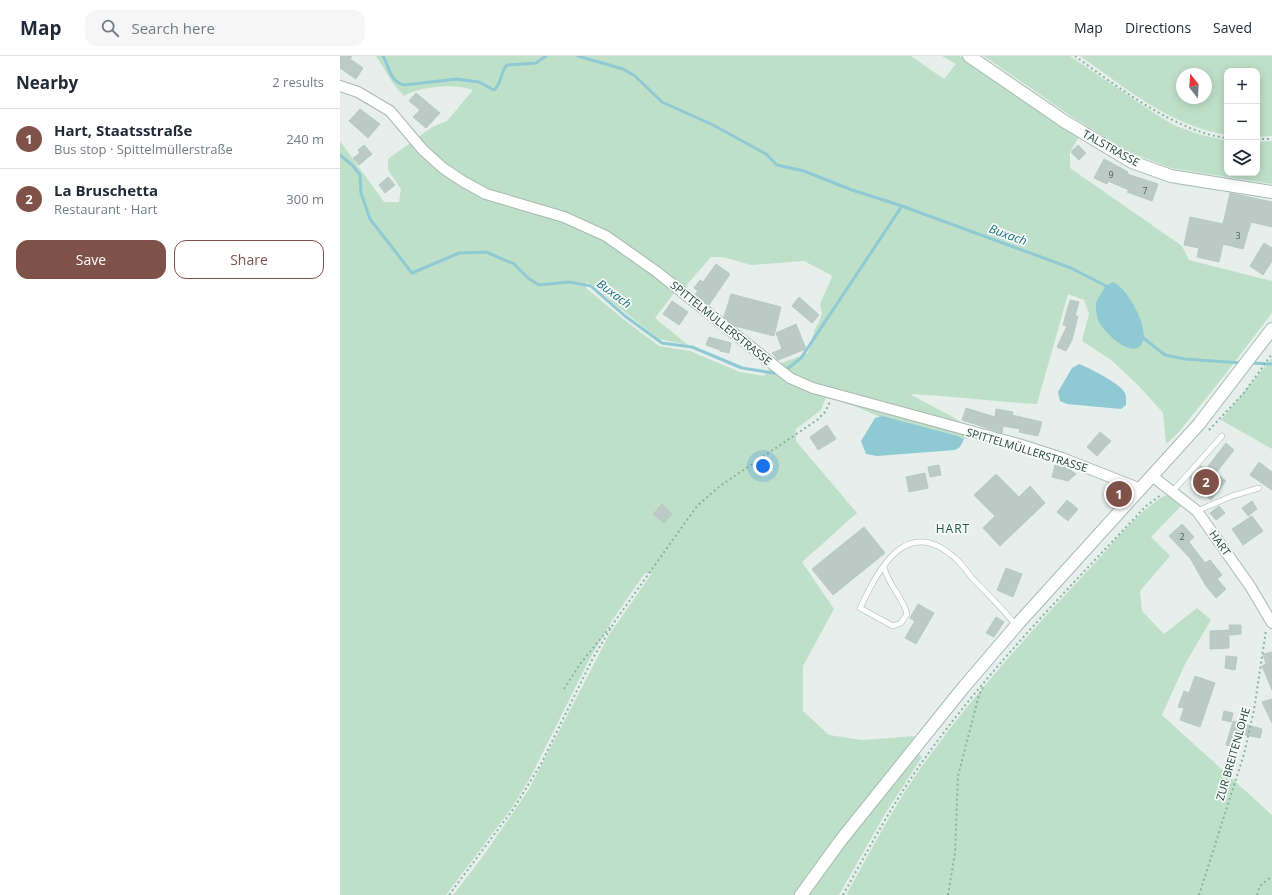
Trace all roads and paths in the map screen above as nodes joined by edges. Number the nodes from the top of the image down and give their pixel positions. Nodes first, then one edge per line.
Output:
1 (969, 56) edge
2 (1074, 56) edge
3 (340, 86) edge
4 (1224, 137) edge
5 (1260, 139) edge
6 (1272, 139) edge
7 (1272, 192) edge
8 (1272, 329) edge
9 (1272, 354) edge
10 (833, 393) junction
11 (1204, 435) dead end
12 (1222, 436) dead end
13 (1152, 476) junction
14 (1259, 488) dead end
15 (1141, 489) junction
16 (1170, 489) junction
17 (1197, 511) junction
18 (884, 567) junction
19 (1270, 619) edge
20 (615, 621) junction
21 (1016, 626) junction
22 (986, 680) junction
23 (564, 689) dead end
24 (1272, 876) edge
25 (449, 895) edge
26 (801, 895) edge
27 (843, 895) edge
28 (948, 895) edge
29 (1199, 895) edge
30 (1257, 895) edge

1 - 7 main road, TALSTRASSE
2 - 4 path
3 - 10 street, SPITTELMÜLLERSTRASSE
5 - 6 path
8 - 13 main road
9 - 11 path
10 - 15 street, SPITTELMÜLLERSTRASSE
10 - 20 path
12 - 16 lane
13 - 15 main road
13 - 16 street, HART
14 - 17 lane
15 - 21 main road
16 - 17 street, HART
16 - 22 path
17 - 19 street, HART
18 - 18 lane
18 - 21 lane
19 - 29 path, ZUR BREITENLOHE
20 - 23 path
20 - 25 path
21 - 26 main road
22 - 27 path
22 - 28 path
24 - 30 path

